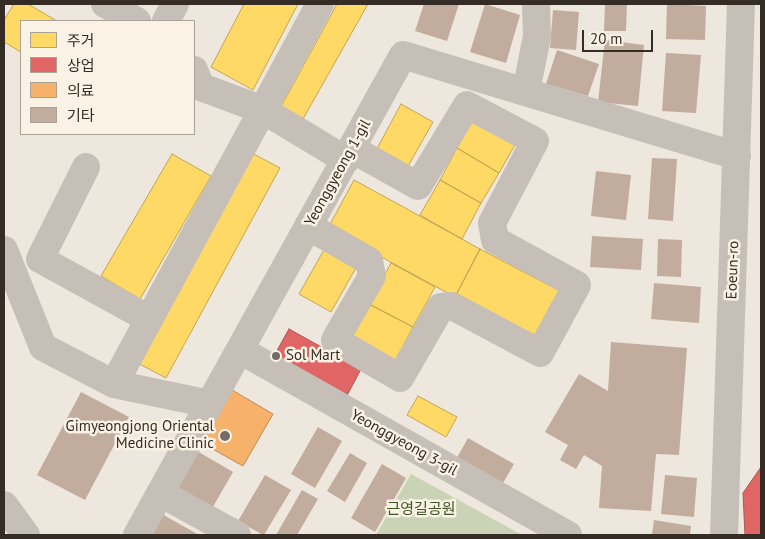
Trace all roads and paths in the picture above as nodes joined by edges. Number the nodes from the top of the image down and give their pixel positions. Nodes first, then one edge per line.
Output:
1 (107, 4) edge
2 (176, 4) edge
3 (320, 4) edge
4 (536, 4) edge
5 (740, 4) edge
6 (135, 20) edge
7 (167, 20) edge
8 (195, 72) edge
9 (526, 92) junction
10 (263, 110) junction
11 (349, 154) junction
12 (737, 156) junction
13 (86, 167) dead end
14 (308, 226) junction
15 (4, 250) edge
16 (149, 319) junction
17 (240, 350) junction
18 (114, 384) junction
19 (210, 404) junction
20 (160, 493) junction
21 (4, 505) edge
22 (26, 535) edge
23 (137, 535) edge
24 (237, 535) edge
25 (568, 535) edge
26 (724, 535) edge

1 - 6 street
2 - 7 street
3 - 10 street
4 - 9 street
5 - 12 street, Eoeun-ro
8 - 10 street
9 - 11 street, Yeonggyeong 1-gil
9 - 12 street, Yeonggyeong 1-gil
10 - 11 street
10 - 16 street
11 - 14 street, Yeonggyeong 1-gil
11 - 14 street
12 - 26 street, Eoeun-ro
13 - 16 street
14 - 17 street, Yeonggyeong 1-gil
15 - 18 street
16 - 18 street
17 - 19 street, Yeonggyeong 1-gil
17 - 25 street, Yeonggyeong 3-gil
18 - 19 street
19 - 20 street, Yeonggyeong 1-gil
20 - 23 street, Yeonggyeong 1-gil
20 - 24 street
21 - 22 street

